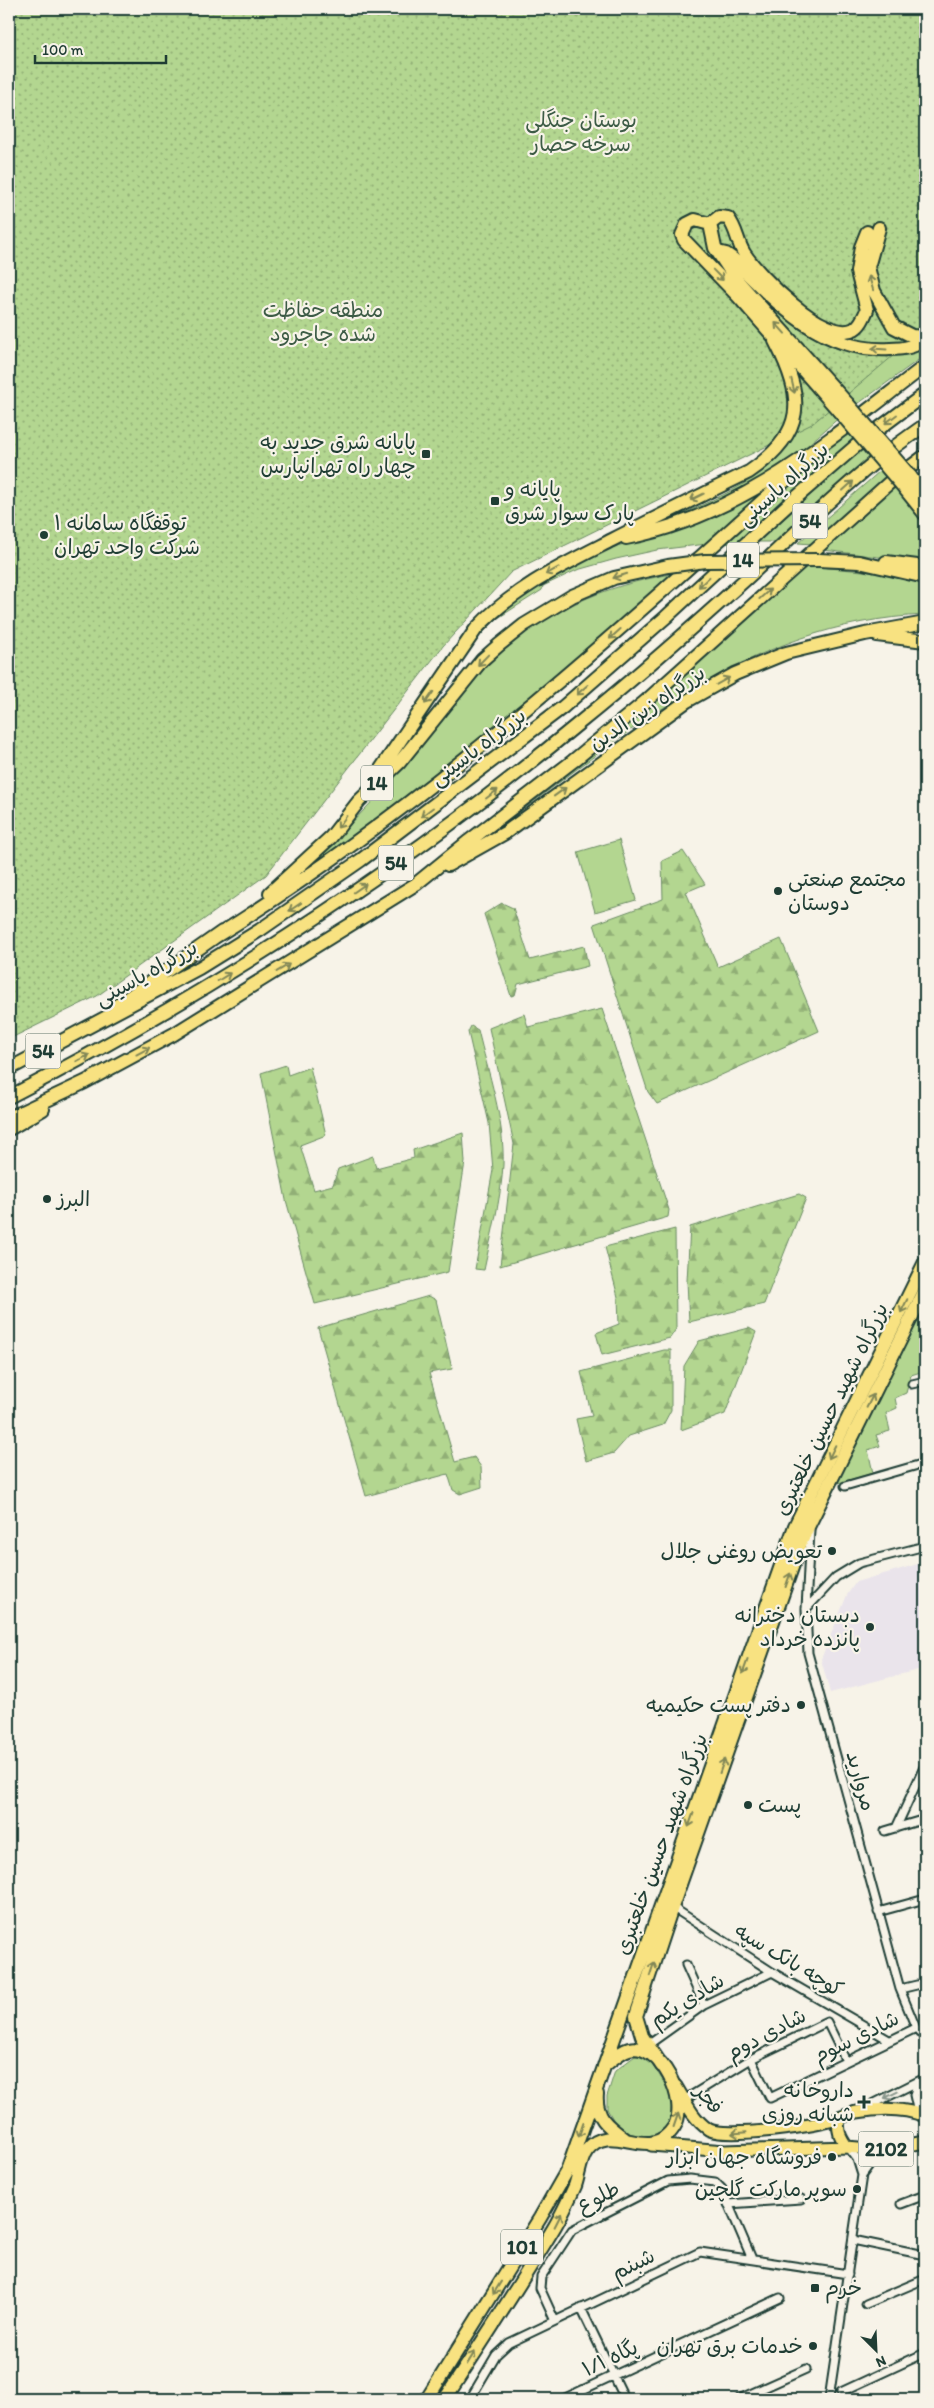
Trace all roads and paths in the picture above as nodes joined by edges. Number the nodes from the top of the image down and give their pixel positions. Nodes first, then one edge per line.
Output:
1 (710, 224) junction
2 (879, 228) dead end
3 (866, 232) dead end
4 (718, 252) junction
5 (925, 338) edge
6 (775, 341) junction
7 (925, 366) edge
8 (925, 394) edge
9 (843, 406) junction
10 (925, 425) edge
11 (814, 450) junction
12 (925, 456) edge
13 (906, 480) junction
14 (925, 495) edge
15 (925, 514) edge
16 (612, 540) junction
17 (859, 562) junction
18 (925, 567) edge
19 (925, 577) edge
20 (925, 623) edge
21 (865, 634) junction
22 (925, 641) edge
23 (359, 801) junction
24 (416, 884) junction
25 (215, 937) junction
26 (93, 1024) junction
27 (76, 1033) junction
28 (9, 1060) edge
29 (9, 1069) edge
30 (85, 1082) junction
31 (9, 1097) edge
32 (9, 1118) edge
33 (9, 1129) edge
34 (925, 1262) edge
35 (925, 1290) edge
36 (925, 1381) edge
37 (912, 1384) dead end
38 (925, 1464) edge
39 (844, 1486) dead end
40 (810, 1524) junction
41 (925, 1546) edge
42 (806, 1609) junction
43 (925, 1765) edge
44 (925, 1819) edge
45 (896, 1828) junction
46 (884, 1831) dead end
47 (925, 1899) edge
48 (672, 1907) junction
49 (878, 1912) junction
50 (686, 1965) dead end
51 (772, 1972) junction
52 (925, 1982) edge
53 (900, 1989) junction
54 (704, 2005) junction
55 (916, 2028) junction
56 (925, 2038) edge
57 (889, 2040) junction
58 (648, 2045) junction
59 (751, 2059) junction
60 (846, 2061) junction
61 (662, 2066) junction
62 (603, 2067) junction
63 (925, 2079) edge
64 (673, 2083) junction
65 (597, 2084) junction
66 (684, 2100) junction
67 (857, 2112) junction
68 (921, 2114) edge
69 (839, 2118) junction
70 (626, 2140) junction
71 (925, 2142) edge
72 (651, 2145) junction
73 (847, 2147) junction
74 (880, 2150) junction
75 (862, 2175) junction
76 (925, 2195) edge
77 (801, 2199) dead end
78 (728, 2204) junction
79 (901, 2204) dead end
80 (853, 2240) junction
81 (925, 2255) edge
82 (752, 2259) junction
83 (848, 2274) junction
84 (925, 2279) edge
85 (780, 2298) dead end
86 (866, 2304) dead end
87 (581, 2308) junction
88 (556, 2321) junction
89 (925, 2353) edge
90 (806, 2369) dead end
91 (614, 2376) junction
92 (841, 2392) dead end
93 (427, 2399) edge
94 (446, 2399) edge
95 (470, 2399) edge
96 (563, 2399) edge
97 (625, 2399) edge
98 (739, 2399) edge
99 (829, 2399) edge

1 - 3 highway
1 - 4 highway
1 -> 6 highway
5 -> 2 highway
5 -> 4 highway
9 -> 4 highway
6 - 9 highway
6 -> 16 highway
7 - 11 highway
8 -> 26 highway, بزرگراه یاسینی / 54
9 - 13 highway, bridge
31 -> 10 highway, بزرگراه یاسینی / 54
11 - 16 highway
11 -> 25 highway
24 -> 12 highway
13 - 14 highway
13 - 15 highway
16 -> 23 highway
17 - 18 highway
17 - 19 highway, 14
17 -> 23 highway, 14, bridge
20 - 21 highway, بزرگراه زین الدین
21 - 22 highway
24 -> 21 highway, بزرگراه زین الدین
23 -> 25 highway, 14
30 -> 24 highway
25 - 26 highway, 14
26 - 27 highway, بزرگراه یاسینی / 54
27 - 28 highway
27 - 29 highway, بزرگراه یاسینی / 54
30 - 32 highway
30 - 33 highway
34 -> 62 highway, بزرگراه شهید حسین خلعتبری / 101
40 -> 35 highway, بزرگراه شهید حسین خلعتبری
36 - 37 street
38 - 39 street
40 - 42 street, مروارید
48 -> 40 highway, بزرگراه شهید حسین خلعتبری
41 - 42 street
42 - 49 street, مروارید
43 - 45 street
44 - 45 street
45 - 46 street
47 - 49 street
48 - 51 street, کوچه بانک سپه
58 -> 48 highway, بزرگراه شهید حسین خلعتبری
49 - 53 street, مروارید
50 - 54 street
51 - 54 street, شادی یکم
51 - 57 street, کوچه بانک سپه
52 - 53 street
53 - 55 street, مروارید
54 - 58 street, شادی یکم
55 - 56 street, مروارید
55 - 57 street, شادی سوم
57 - 60 street, شادی سوم
58 - 61 highway, بزرگراه شهید حسین خلعتبری
59 - 60 street, شادی دوم
59 - 60 street, شادی سوم
59 - 66 street, شادی دوم
61 - 62 highway
61 - 64 highway
62 - 65 highway, بزرگراه شهید حسین خلعتبری / 101
63 -> 67 street
63 - 68 street
64 - 66 main road, فجر / 2102
72 -> 64 highway
65 - 70 highway
65 -> 93 highway, بزرگراه شهید حسین خلعتبری / 101
69 -> 66 main road, فجر / 2102
67 - 68 main road, 2102
67 - 69 main road, 2102
69 - 73 main road
70 - 72 highway, 101
94 -> 70 highway, 101
71 - 74 main road, 2102
72 - 73 main road, فجر / 2102
73 - 74 main road, 2102
73 - 75 street
74 - 75 street
75 - 80 street
76 - 79 street
77 - 78 street
78 - 82 street, طلوع
78 - 88 street, طلوع
80 - 81 street
80 - 83 street
82 - 83 street, شبنم
82 - 87 street, شبنم
83 - 99 street
84 - 86 street
85 - 91 street, پگاه ۱/۱
87 - 88 street, شبنم
87 - 91 street
88 - 95 street, شبنم
89 - 92 street
90 - 98 street
91 - 96 street, پگاه ۱/۱
91 - 97 street

